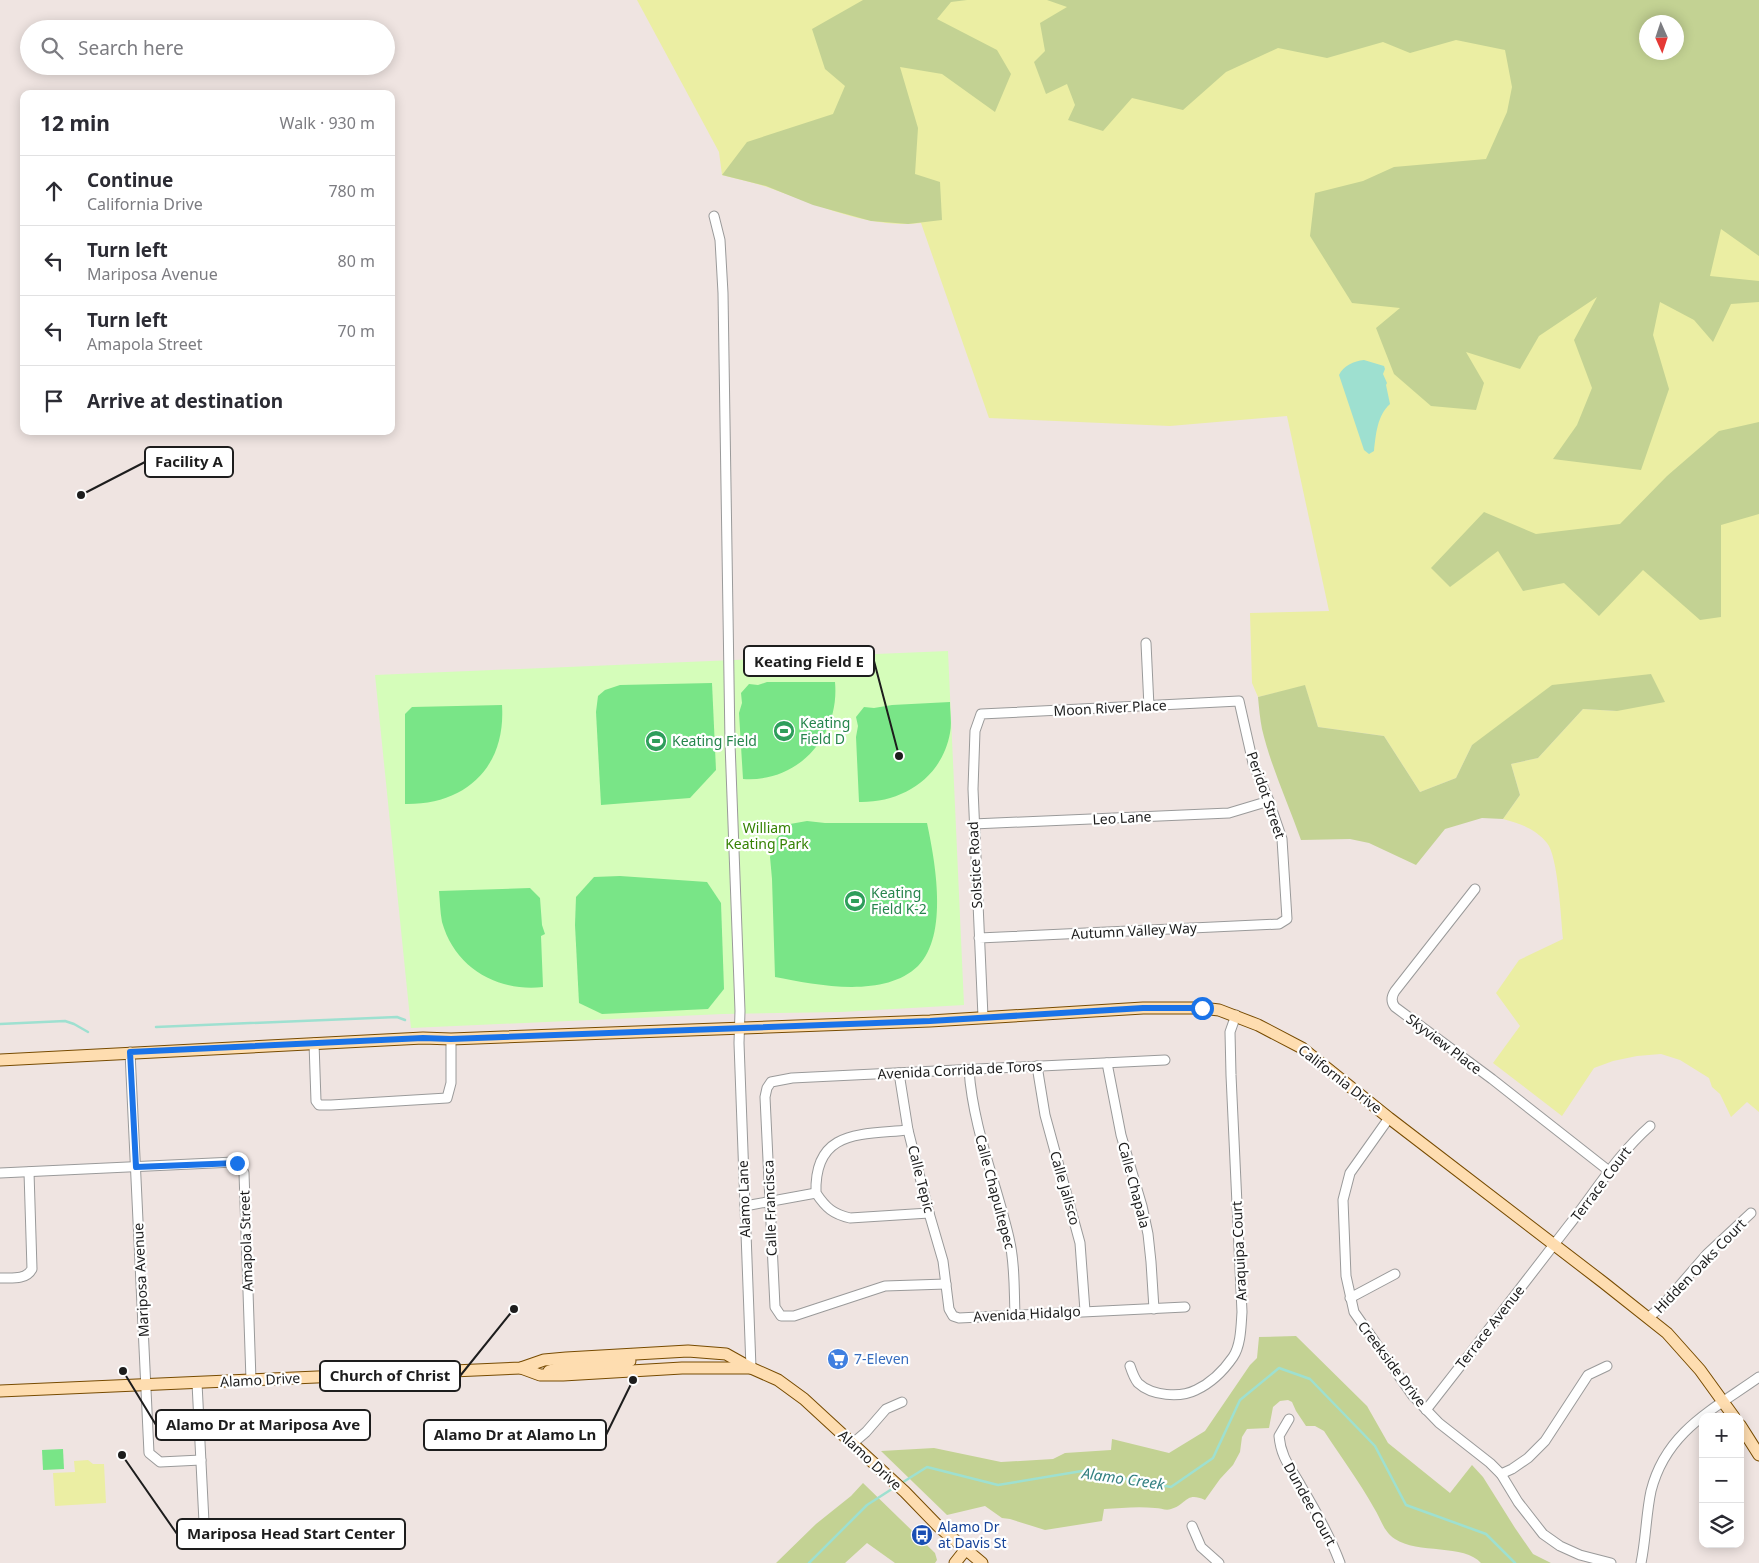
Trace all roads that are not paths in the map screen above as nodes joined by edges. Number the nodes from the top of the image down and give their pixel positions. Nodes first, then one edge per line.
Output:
1 (714, 216) dead end
2 (1146, 643) dead end
3 (1239, 702) joint
4 (1149, 707) junction
5 (981, 714) joint
6 (1269, 801) junction
7 (973, 824) junction
8 (1474, 889) dead end
9 (1287, 919) joint
10 (979, 938) junction
11 (1236, 1015) junction
12 (983, 1017) junction
13 (739, 1029) junction
14 (451, 1039) junction
15 (314, 1043) junction
16 (130, 1052) junction
17 (0, 1060) edge
18 (1165, 1060) dead end
19 (1107, 1063) junction
20 (1038, 1066) junction
21 (969, 1070) junction
22 (899, 1073) junction
23 (765, 1097) joint
24 (1389, 1118) junction
25 (1650, 1126) dead end
26 (908, 1130) junction
27 (136, 1167) junction
28 (29, 1172) junction
29 (1609, 1172) junction
30 (0, 1173) edge
31 (816, 1193) junction
32 (770, 1202) junction
33 (745, 1206) junction
34 (929, 1213) junction
35 (1751, 1213) dead end
36 (1554, 1244) junction
37 (1395, 1274) dead end
38 (0, 1278) edge
39 (946, 1284) junction
40 (1350, 1298) junction
41 (1185, 1307) dead end
42 (1154, 1308) junction
43 (1085, 1311) junction
44 (1015, 1315) junction
45 (1648, 1318) junction
46 (651, 1354) junction
47 (1130, 1366) dead end
48 (1607, 1366) dead end
49 (521, 1368) junction
50 (751, 1368) junction
51 (541, 1375) junction
52 (1759, 1376) edge
53 (251, 1380) junction
54 (196, 1383) junction
55 (146, 1385) junction
56 (0, 1392) edge
57 (1722, 1401) junction
58 (902, 1402) dead end
59 (1426, 1410) junction
60 (1731, 1413) edge
61 (1289, 1419) dead end
62 (1744, 1431) edge
63 (852, 1444) junction
64 (1759, 1455) edge
65 (201, 1460) junction
66 (1501, 1474) junction
67 (1192, 1526) dead end
68 (206, 1542) dead end
69 (966, 1549) junction
70 (954, 1563) edge
71 (982, 1563) edge
72 (1219, 1563) edge
73 (1340, 1563) edge
74 (1611, 1563) edge
75 (1641, 1563) edge

1 - 13 street, Alamo Lane
2 - 4 street
3 - 4 street, Moon River Place
3 - 6 street, Peridot Street
4 - 5 street, Moon River Place
5 - 7 street, Solstice Road
6 - 7 street, Leo Lane
6 - 9 street, Peridot Street
7 - 10 street, Solstice Road
8 - 29 street, Skyview Place
9 - 10 street, Autumn Valley Way
10 - 12 street, Solstice Road
11 - 12 street, California Drive
11 - 24 street, California Drive
11 - 47 street, Araquipa Court
12 - 13 street, California Drive
13 - 14 street, California Drive
13 - 33 street, Alamo Lane
14 - 15 street, California Drive
14 - 15 street
15 - 16 street, California Drive
16 - 17 street, California Drive
16 - 27 street, Mariposa Avenue
18 - 19 street, Avenida Corrida de Toros
19 - 20 street, Avenida Corrida de Toros
19 - 42 street, Calle Chapala
20 - 21 street, Avenida Corrida de Toros
20 - 43 street, Calle Jalisco
21 - 22 street, Avenida Corrida de Toros
21 - 44 street, Calle Chapultepec
22 - 23 street, Avenida Corrida de Toros
22 - 26 street, Calle Tepic
23 - 32 street, Calle Francisca
24 - 36 street, California Drive
24 - 40 street, Creekside Drive
25 - 29 street, Terrace Court
26 - 31 street
26 - 34 street, Calle Tepic
27 - 28 street, Amapola Street
27 - 53 street, Amapola Street
27 - 55 street, Mariposa Avenue
28 - 30 street, Amapola Street
28 - 38 street
29 - 36 street, Terrace Court
31 - 32 street
31 - 34 street
32 - 33 street
32 - 39 street, Calle Francisca
33 - 50 street, Alamo Lane
34 - 39 street, Calle Tepic
35 - 45 street, Hidden Oaks Court
36 - 45 street, California Drive
36 - 59 street, Terrace Avenue
37 - 40 street
39 - 44 street, Avenida Hidalgo
40 - 59 street, Creekside Drive
41 - 42 street, Avenida Hidalgo
42 - 43 street, Avenida Hidalgo
43 - 44 street, Avenida Hidalgo
45 - 57 street, California Drive
46 - 49 street, Alamo Drive
46 - 50 street, Alamo Drive
46 - 51 street
48 - 66 street
49 - 51 street, Alamo Drive
49 - 53 street, Alamo Drive
50 - 51 street, Alamo Drive
50 - 63 street, Alamo Drive
52 - 57 street
53 - 54 street, Alamo Drive
54 - 55 street, Alamo Drive
54 - 65 street
55 - 56 street, Alamo Drive
55 - 65 street, Mariposa Avenue
57 - 60 street, California Drive
57 - 75 street
58 - 63 street
59 - 66 street, Creekside Drive
61 - 73 street, Dundee Court
62 - 64 street
63 - 69 street, Alamo Drive
65 - 68 street
66 - 74 street, Creekside Drive
67 - 72 street
69 - 70 street
69 - 71 street, Alamo Drive

